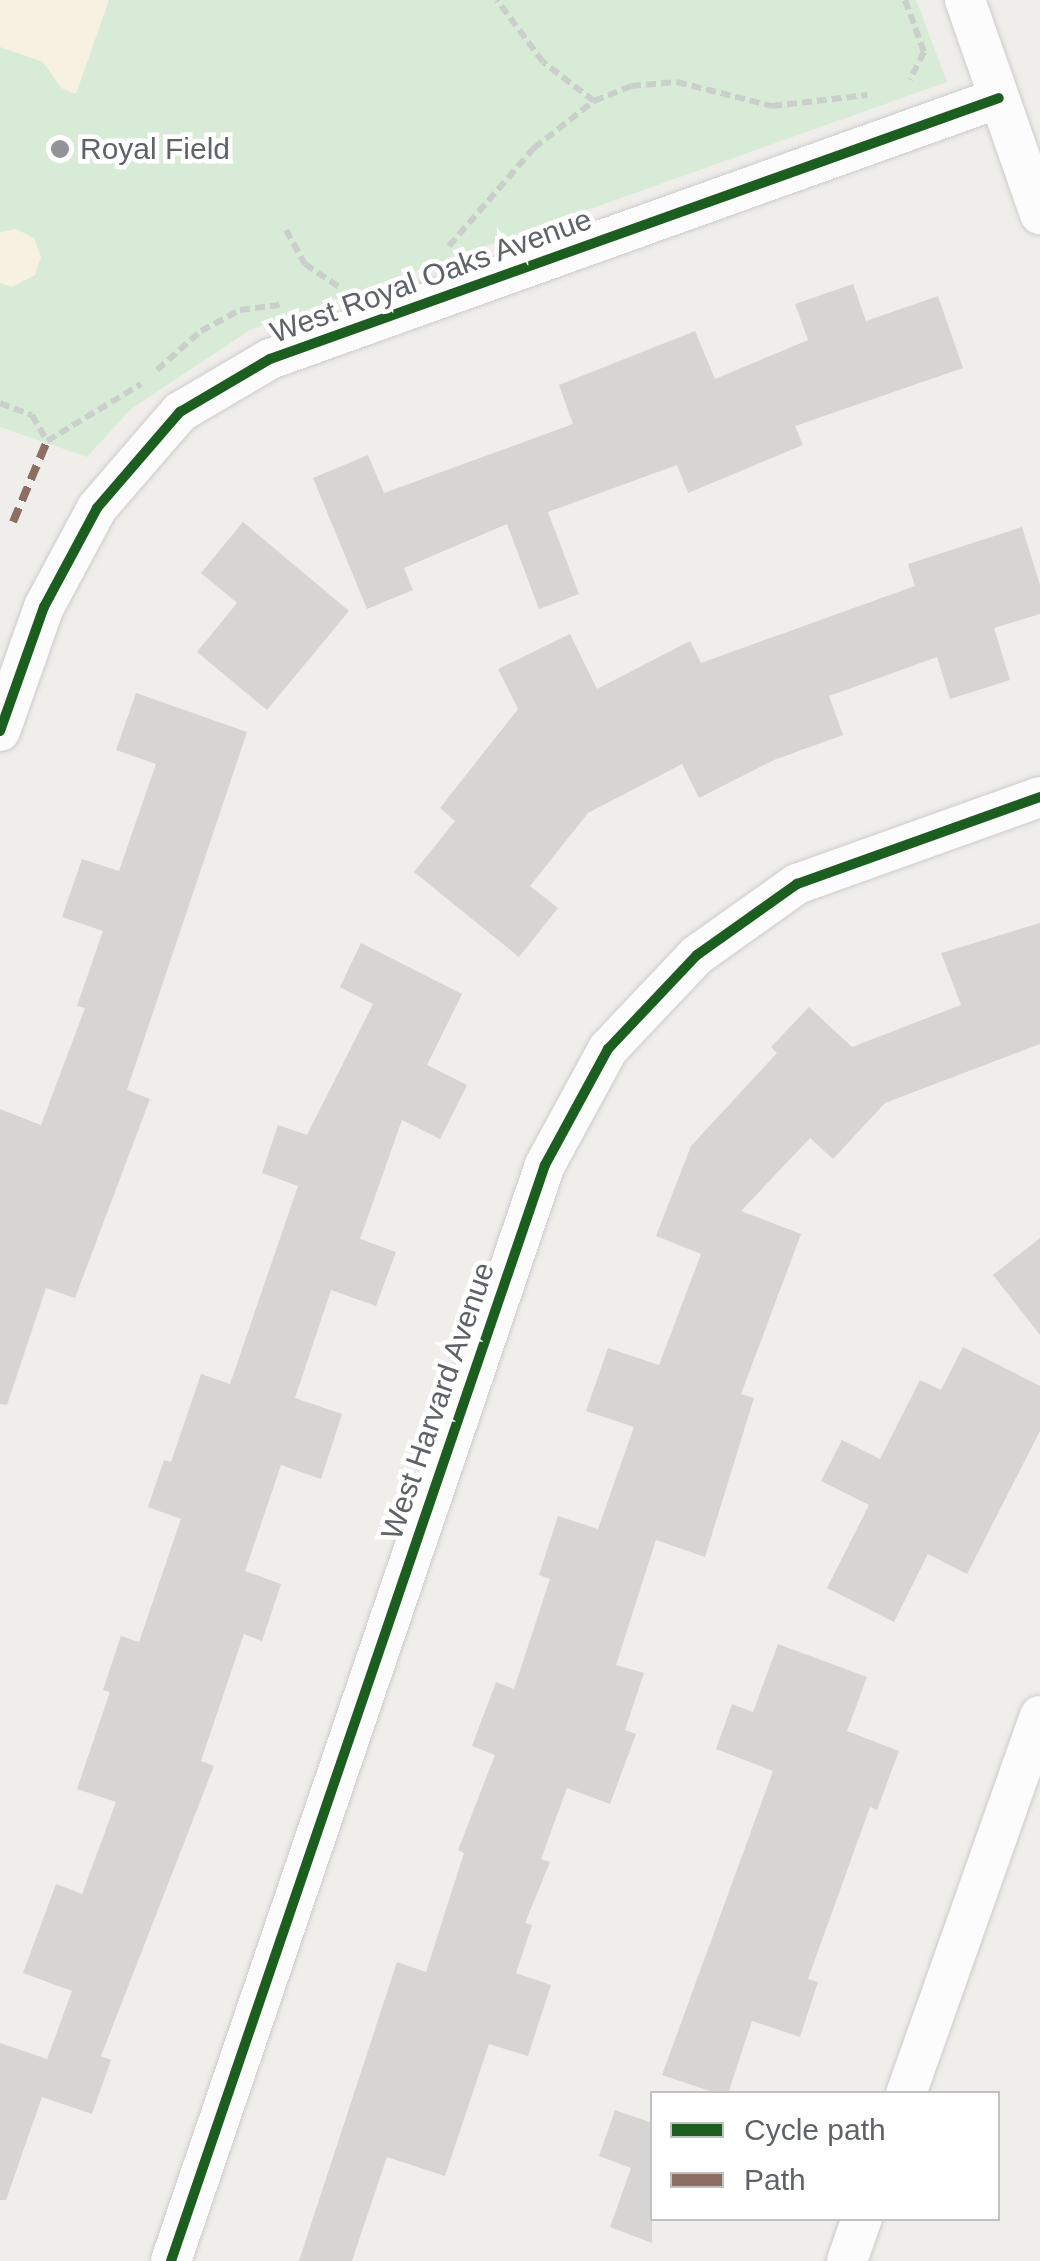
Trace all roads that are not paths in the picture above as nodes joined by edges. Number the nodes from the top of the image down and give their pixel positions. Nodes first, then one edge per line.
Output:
1 (965, 0) edge
2 (999, 98) junction
3 (1040, 214) edge
4 (0, 731) edge
5 (1040, 798) edge
6 (1040, 1716) edge
7 (907, 2091) edge
8 (861, 2221) edge
9 (171, 2261) edge
10 (847, 2261) edge

1 - 2 street
2 - 3 street
2 - 4 street, West Royal Oaks Avenue
5 - 9 street, West Harvard Avenue
6 - 7 street
8 - 10 street

